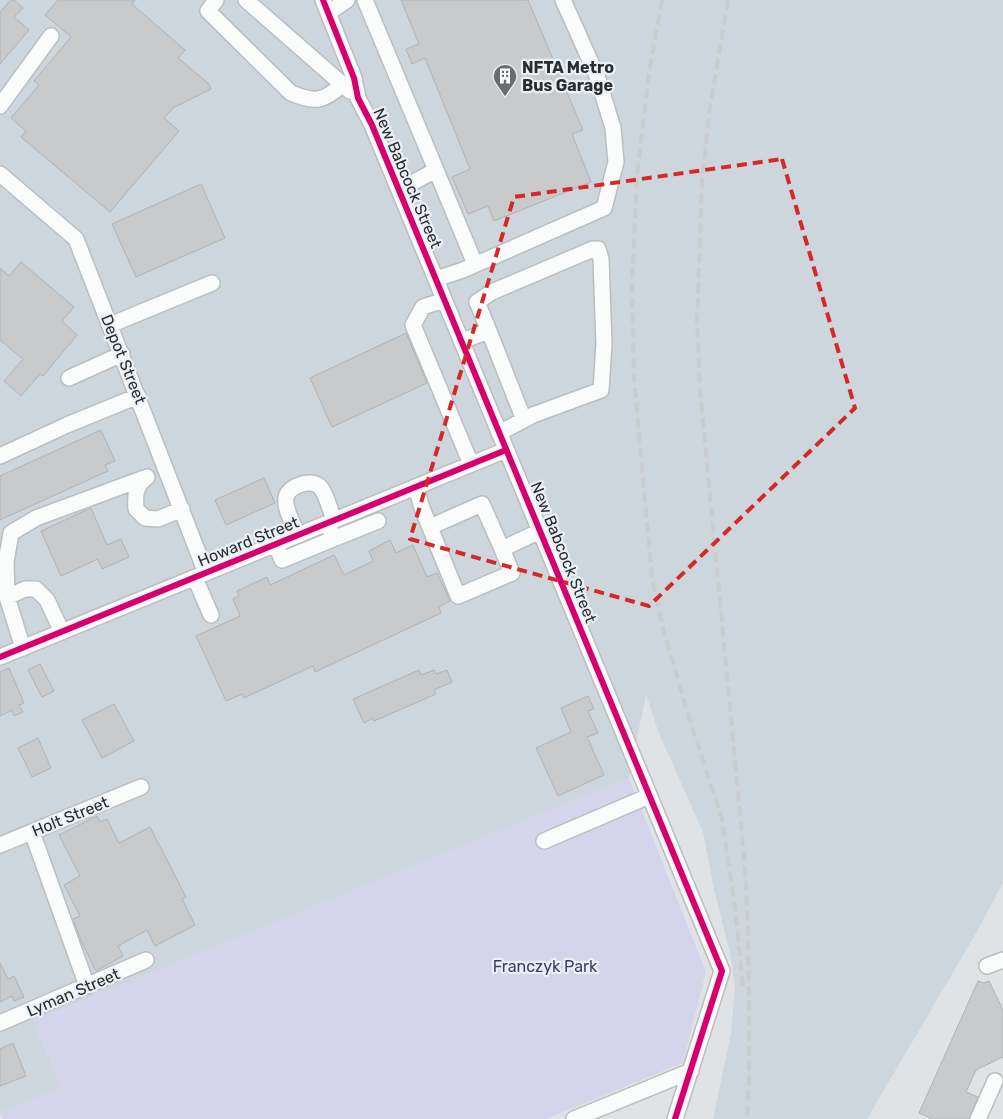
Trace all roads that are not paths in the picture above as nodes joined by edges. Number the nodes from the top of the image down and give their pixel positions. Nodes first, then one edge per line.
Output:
1 (216, 0) edge
2 (246, 0) edge
3 (347, 0) edge
4 (365, 0) edge
5 (563, 0) edge
6 (325, 6) edge
7 (52, 36) dead end
8 (343, 84) junction
9 (358, 98) junction
10 (0, 106) edge
11 (436, 170) junction
12 (0, 174) edge
13 (399, 190) junction
14 (475, 264) junction
15 (436, 279) junction
16 (212, 284) dead end
17 (444, 300) junction
18 (110, 325) junction
19 (489, 331) junction
20 (462, 341) junction
21 (122, 354) junction
22 (69, 378) dead end
23 (138, 396) junction
24 (524, 420) junction
25 (499, 433) junction
26 (506, 450) junction
27 (0, 456) edge
28 (472, 464) junction
29 (166, 468) junction
30 (147, 477) junction
31 (416, 487) junction
32 (182, 509) junction
33 (378, 521) dead end
34 (331, 522) junction
35 (430, 527) junction
36 (540, 531) junction
37 (298, 535) junction
38 (333, 539) junction
39 (276, 544) junction
40 (502, 549) junction
41 (201, 575) junction
42 (7, 597) junction
43 (211, 615) dead end
44 (62, 632) junction
45 (23, 648) junction
46 (0, 657) edge
47 (141, 788) dead end
48 (649, 796) junction
49 (32, 832) junction
50 (544, 841) dead end
51 (0, 845) edge
52 (146, 960) dead end
53 (1003, 960) edge
54 (987, 966) dead end
55 (87, 986) junction
56 (0, 1023) edge
57 (691, 1071) junction
58 (995, 1081) dead end
59 (574, 1119) edge
60 (675, 1119) edge
61 (978, 1119) edge

1 - 8 street
2 - 8 street
3 - 6 street
4 - 11 street
5 - 14 street
6 - 9 street, New Babcock Street
7 - 10 street
8 - 9 street
9 - 13 street, New Babcock Street
11 - 13 street
11 - 14 street
12 - 18 street, Depot Street
13 - 15 street, New Babcock Street
14 - 15 street
15 - 17 street, New Babcock Street
16 - 18 street
17 - 20 street, New Babcock Street
17 - 28 street
18 - 21 street, Depot Street
19 - 20 street
19 - 24 street
19 - 24 street
20 - 25 street, New Babcock Street
21 - 22 street
21 - 23 street, Depot Street
23 - 27 street
23 - 29 street, Depot Street
24 - 25 street
25 - 26 street, New Babcock Street
26 - 28 street, Howard Street
26 - 36 street, New Babcock Street
28 - 31 street, Howard Street
29 - 30 street
29 - 32 street, Depot Street
30 - 32 street
30 - 42 street
31 - 34 street, Howard Street
31 - 35 street
32 - 41 street, Depot Street
33 - 38 street
34 - 37 street, Howard Street
34 - 37 street
34 - 38 street
35 - 40 street
35 - 40 street
36 - 40 street
36 - 48 street, New Babcock Street
37 - 39 street, Howard Street
38 - 39 street
39 - 41 street, Howard Street
41 - 43 street, Depot Street
41 - 44 street, Howard Street
42 - 44 street
42 - 45 street
44 - 45 street, Howard Street
45 - 46 street, Howard Street
47 - 49 street, Holt Street
48 - 50 street
48 - 57 street, New Babcock Street
49 - 51 street, Holt Street
49 - 55 street
52 - 55 street, Lyman Street
53 - 54 street
55 - 56 street, Lyman Street
57 - 59 street
57 - 60 street, New Babcock Street
58 - 61 street

